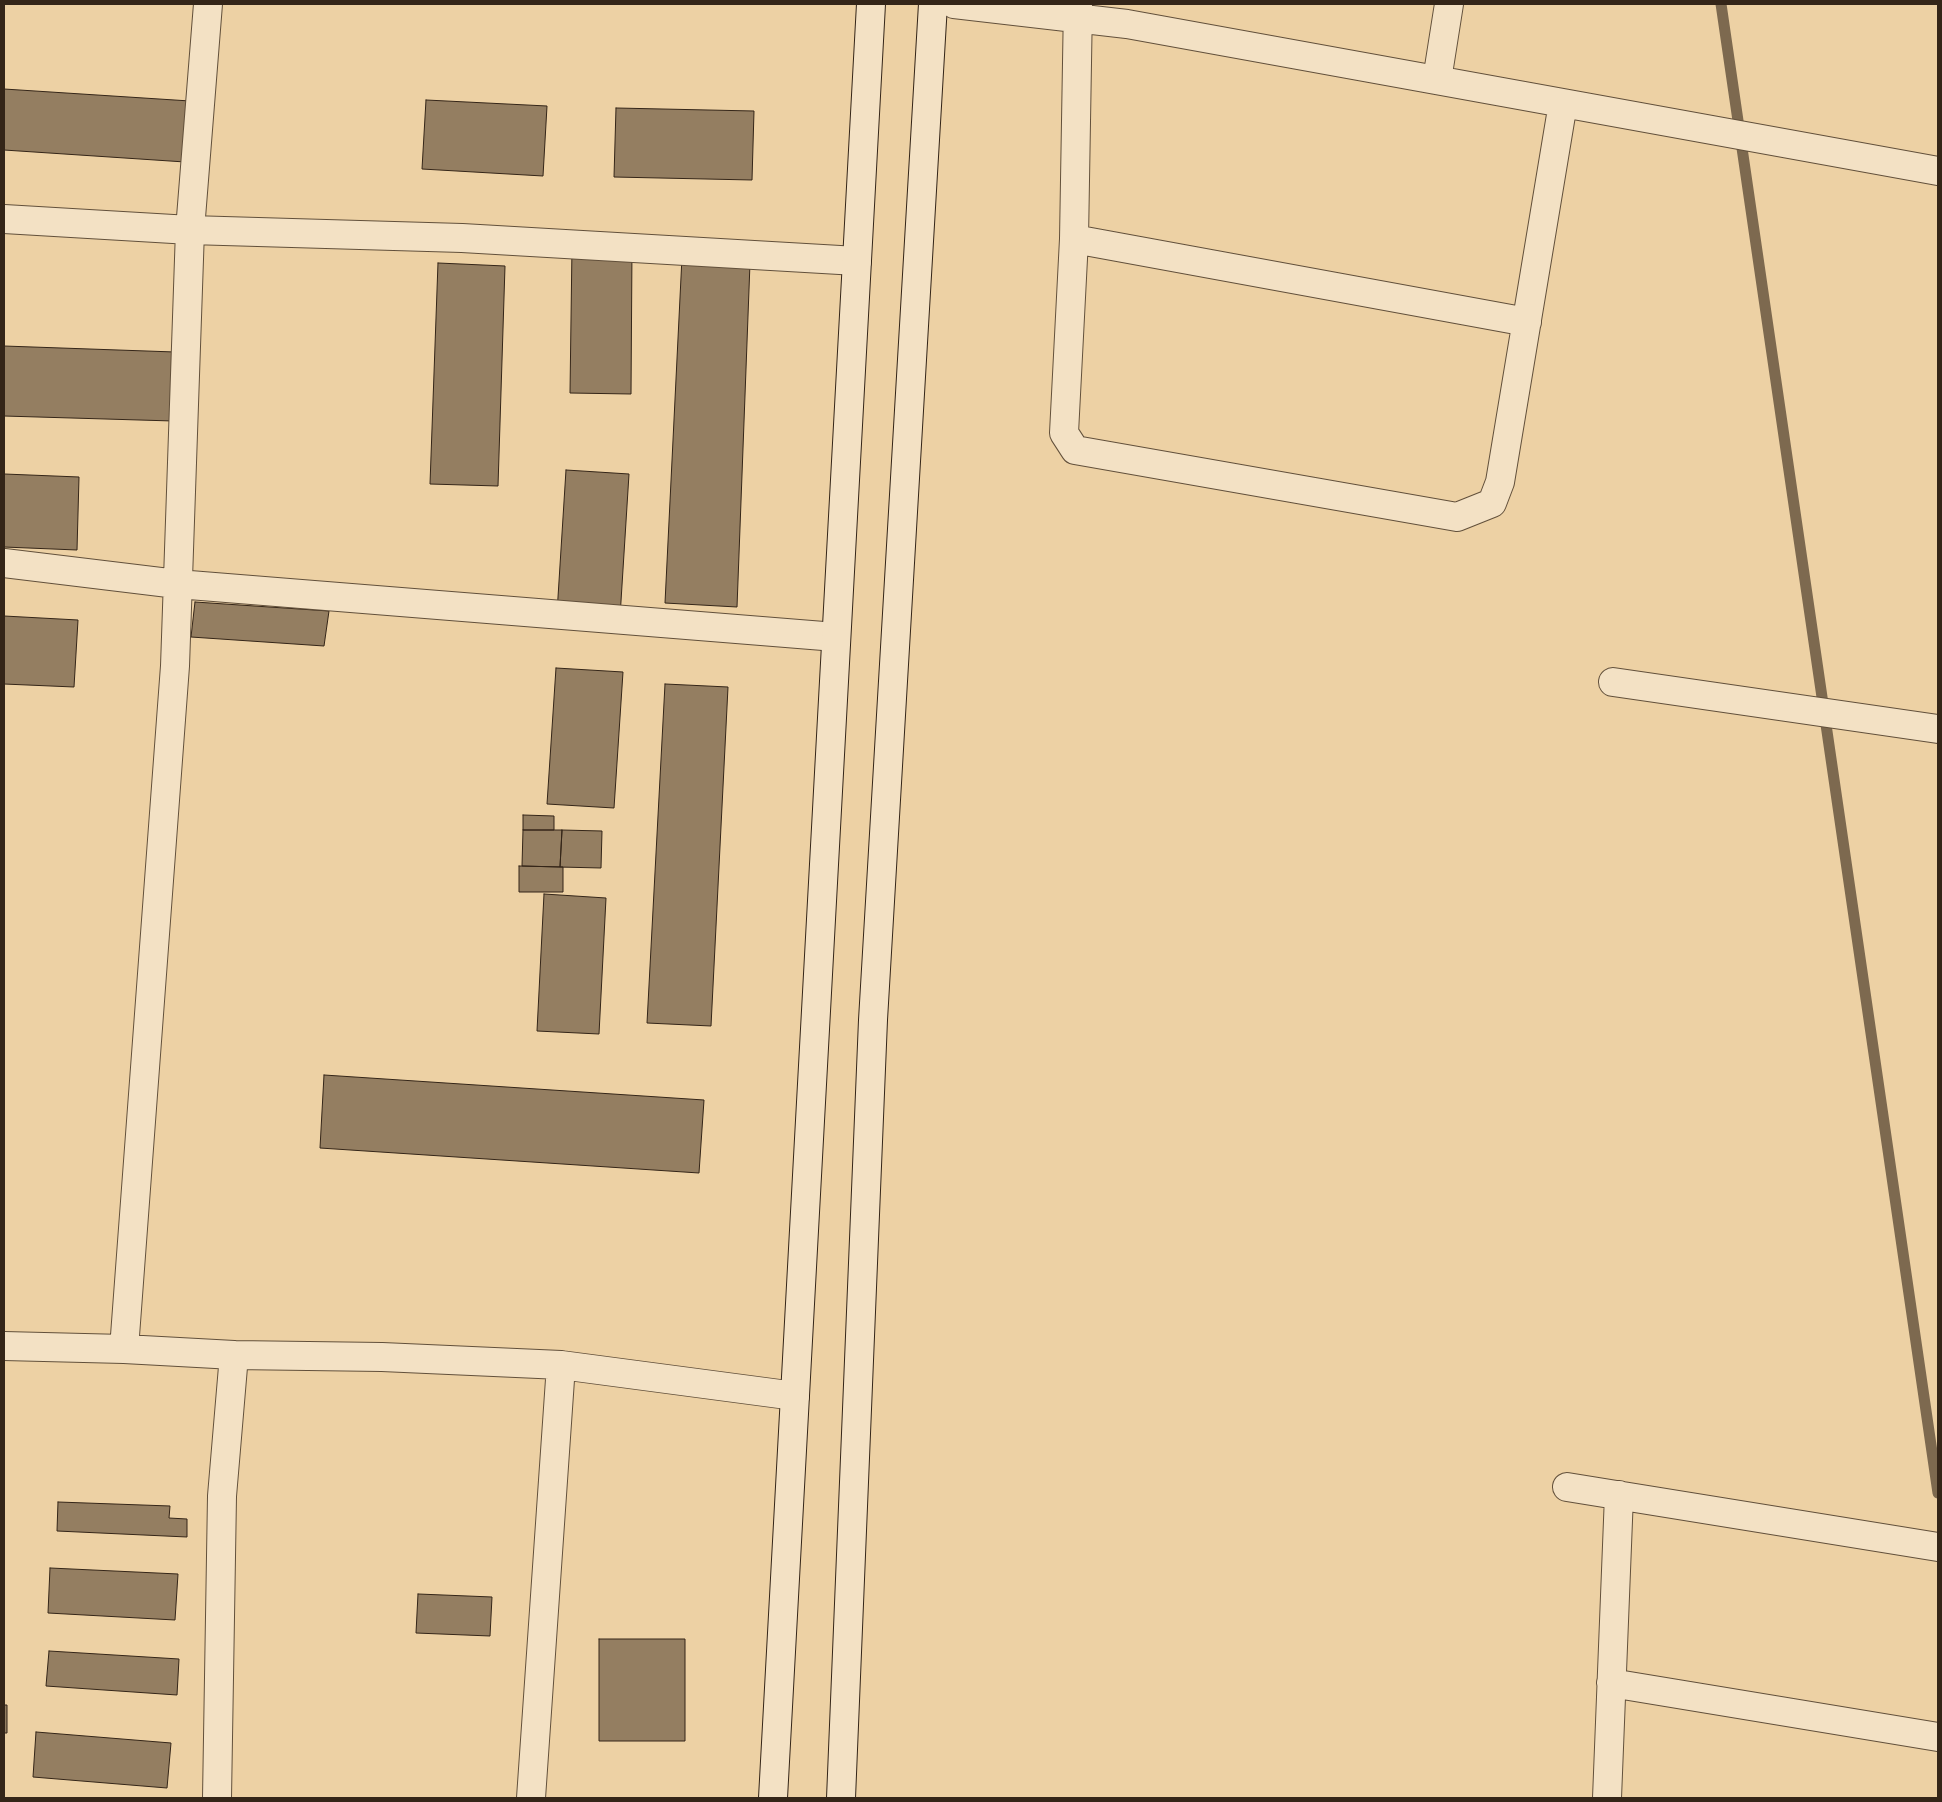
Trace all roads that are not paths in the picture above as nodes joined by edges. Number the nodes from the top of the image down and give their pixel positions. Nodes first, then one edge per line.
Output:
1 (208, 4) edge
2 (871, 4) edge
3 (933, 4) edge
4 (954, 4) edge
5 (1450, 4) edge
6 (1078, 11) edge
7 (1437, 80) junction
8 (1563, 103) junction
9 (1938, 171) edge
10 (4, 219) edge
11 (190, 230) junction
12 (1074, 239) junction
13 (856, 261) junction
14 (1526, 322) junction
15 (4, 563) edge
16 (177, 584) junction
17 (836, 637) junction
18 (1613, 682) dead end
19 (1938, 729) edge
20 (4, 1346) edge
21 (124, 1348) junction
22 (234, 1355) junction
23 (561, 1365) junction
24 (795, 1396) junction
25 (1567, 1487) dead end
26 (1619, 1495) junction
27 (1938, 1547) edge
28 (1611, 1683) junction
29 (1938, 1737) edge
30 (218, 1798) edge
31 (531, 1798) edge
32 (773, 1798) edge
33 (841, 1798) edge
34 (1606, 1798) edge

1 - 11 street
2 - 13 street
3 - 33 street
4 - 6 street
5 - 7 street
6 - 7 street
6 - 12 street
7 - 8 street
8 - 9 street
8 - 14 street
10 - 11 street
11 - 13 street
11 - 16 street
12 - 14 street
12 - 14 street
13 - 17 street
15 - 16 street
16 - 17 street
16 - 21 street
17 - 24 street
18 - 19 street
20 - 21 street
21 - 22 street
22 - 23 street
22 - 30 street
23 - 24 street
23 - 31 street
24 - 32 street
25 - 26 street
26 - 27 street
26 - 28 street
28 - 29 street
28 - 34 street

